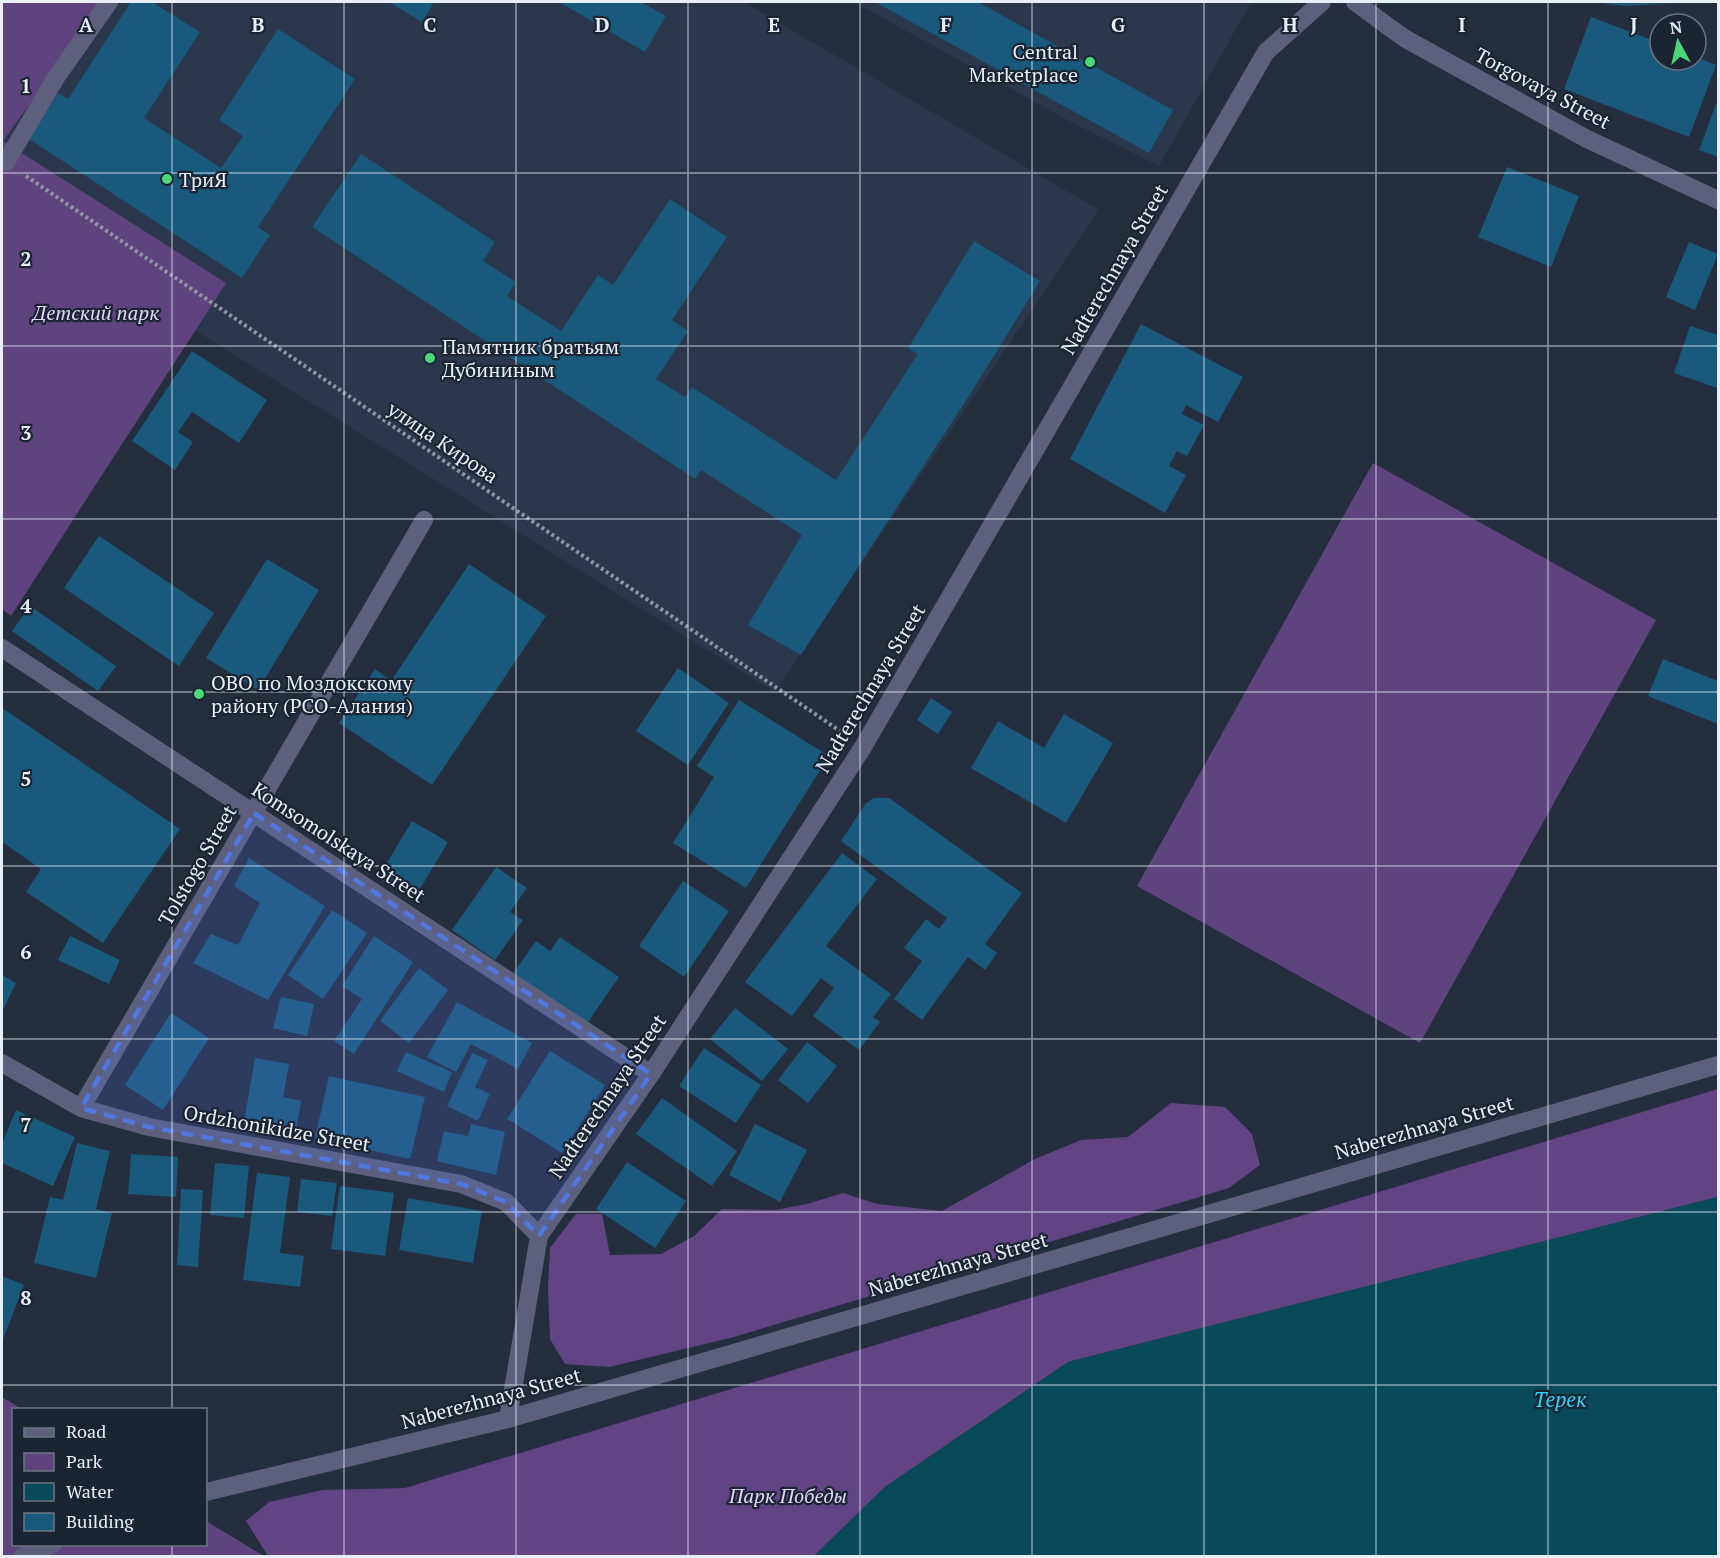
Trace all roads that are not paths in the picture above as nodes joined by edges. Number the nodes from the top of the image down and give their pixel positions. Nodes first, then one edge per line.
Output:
1 (109, 2) edge
2 (1322, 2) edge
3 (1355, 2) edge
4 (6, 162) road end
5 (1719, 200) edge
6 (424, 520) dead end
7 (2, 648) edge
8 (254, 813) junction
9 (2, 1063) edge
10 (1719, 1065) edge
11 (651, 1074) junction
12 (81, 1108) junction
13 (539, 1236) junction
14 (508, 1419) junction
15 (207, 1492) edge
16 (50, 1546) edge
17 (23, 1557) edge

1 - 4 street
2 - 11 street, Nadterechnaya Street
3 - 5 street, Torgovaya Street
6 - 8 street, Tolstogo Street
7 - 8 street, Komsomolskaya Street
8 - 11 street, Komsomolskaya Street
8 - 12 street, Tolstogo Street
9 - 12 street, Ordzhonikidze Street
10 - 14 street, Naberezhnaya Street
11 - 13 street, Nadterechnaya Street
12 - 13 street, Ordzhonikidze Street
13 - 14 street, Nadterechnaya Street
14 - 15 street, Naberezhnaya Street
16 - 17 street

